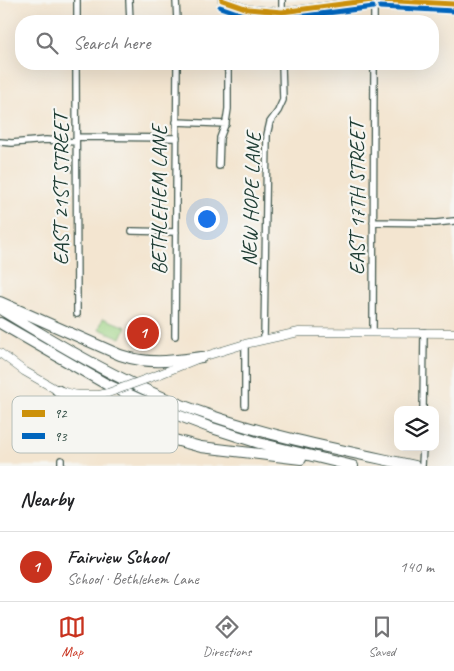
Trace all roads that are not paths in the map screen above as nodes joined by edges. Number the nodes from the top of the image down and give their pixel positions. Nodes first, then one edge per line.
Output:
1 (77, 0) edge
2 (130, 0) edge
3 (176, 0) edge
4 (222, 0) edge
5 (282, 0) edge
6 (373, 0) edge
7 (380, 0) edge
8 (454, 4) edge
9 (282, 12) junction
10 (77, 15) edge
11 (130, 15) edge
12 (177, 15) edge
13 (374, 15) edge
14 (76, 70) edge
15 (177, 70) edge
16 (228, 70) edge
17 (282, 70) edge
18 (374, 70) edge
19 (176, 122) junction
20 (226, 124) junction
21 (177, 138) junction
22 (77, 140) junction
23 (0, 142) edge
24 (219, 166) dead end
25 (454, 221) edge
26 (373, 222) junction
27 (132, 232) dead end
28 (176, 232) junction
29 (0, 302) edge
30 (0, 309) edge
31 (77, 314) dead end
32 (0, 323) edge
33 (373, 332) junction
34 (424, 332) junction
35 (454, 333) edge
36 (175, 336) dead end
37 (264, 340) junction
38 (245, 344) junction
39 (0, 353) edge
40 (202, 357) junction
41 (57, 390) junction
42 (67, 396) edge
43 (132, 396) edge
44 (160, 396) edge
45 (178, 404) edge
46 (245, 405) dead end
47 (423, 406) edge
48 (178, 415) edge
49 (178, 441) edge
50 (422, 451) edge
51 (334, 462) junction
52 (353, 466) edge
53 (415, 466) edge
54 (422, 466) edge

1 - 10 street
2 - 11 street
3 - 12 street
4 - 9 main road
5 - 9 street
6 - 9 main road
6 - 13 street
7 - 8 main road
14 - 22 street, EAST 21ST STREET
15 - 19 street, BETHLEHEM LANE
16 - 20 street
17 - 37 street, NEW HOPE LANE
18 - 26 street, EAST 17TH STREET
19 - 20 street
19 - 21 street, BETHLEHEM LANE
20 - 24 street
21 - 22 street
21 - 28 street, BETHLEHEM LANE
22 - 23 street
22 - 31 street, EAST 21ST STREET
25 - 26 street
26 - 33 street, EAST 17TH STREET
27 - 28 street
28 - 36 street, BETHLEHEM LANE
29 - 40 highway
30 - 44 highway
32 - 43 highway
33 - 34 main road
33 - 37 main road
34 - 35 main road
34 - 47 street
37 - 38 main road
38 - 40 main road
38 - 46 street
39 - 41 main road
40 - 41 main road, bridge
41 - 42 highway
45 - 53 highway
48 - 51 highway
49 - 51 highway
50 - 54 street
51 - 52 highway

